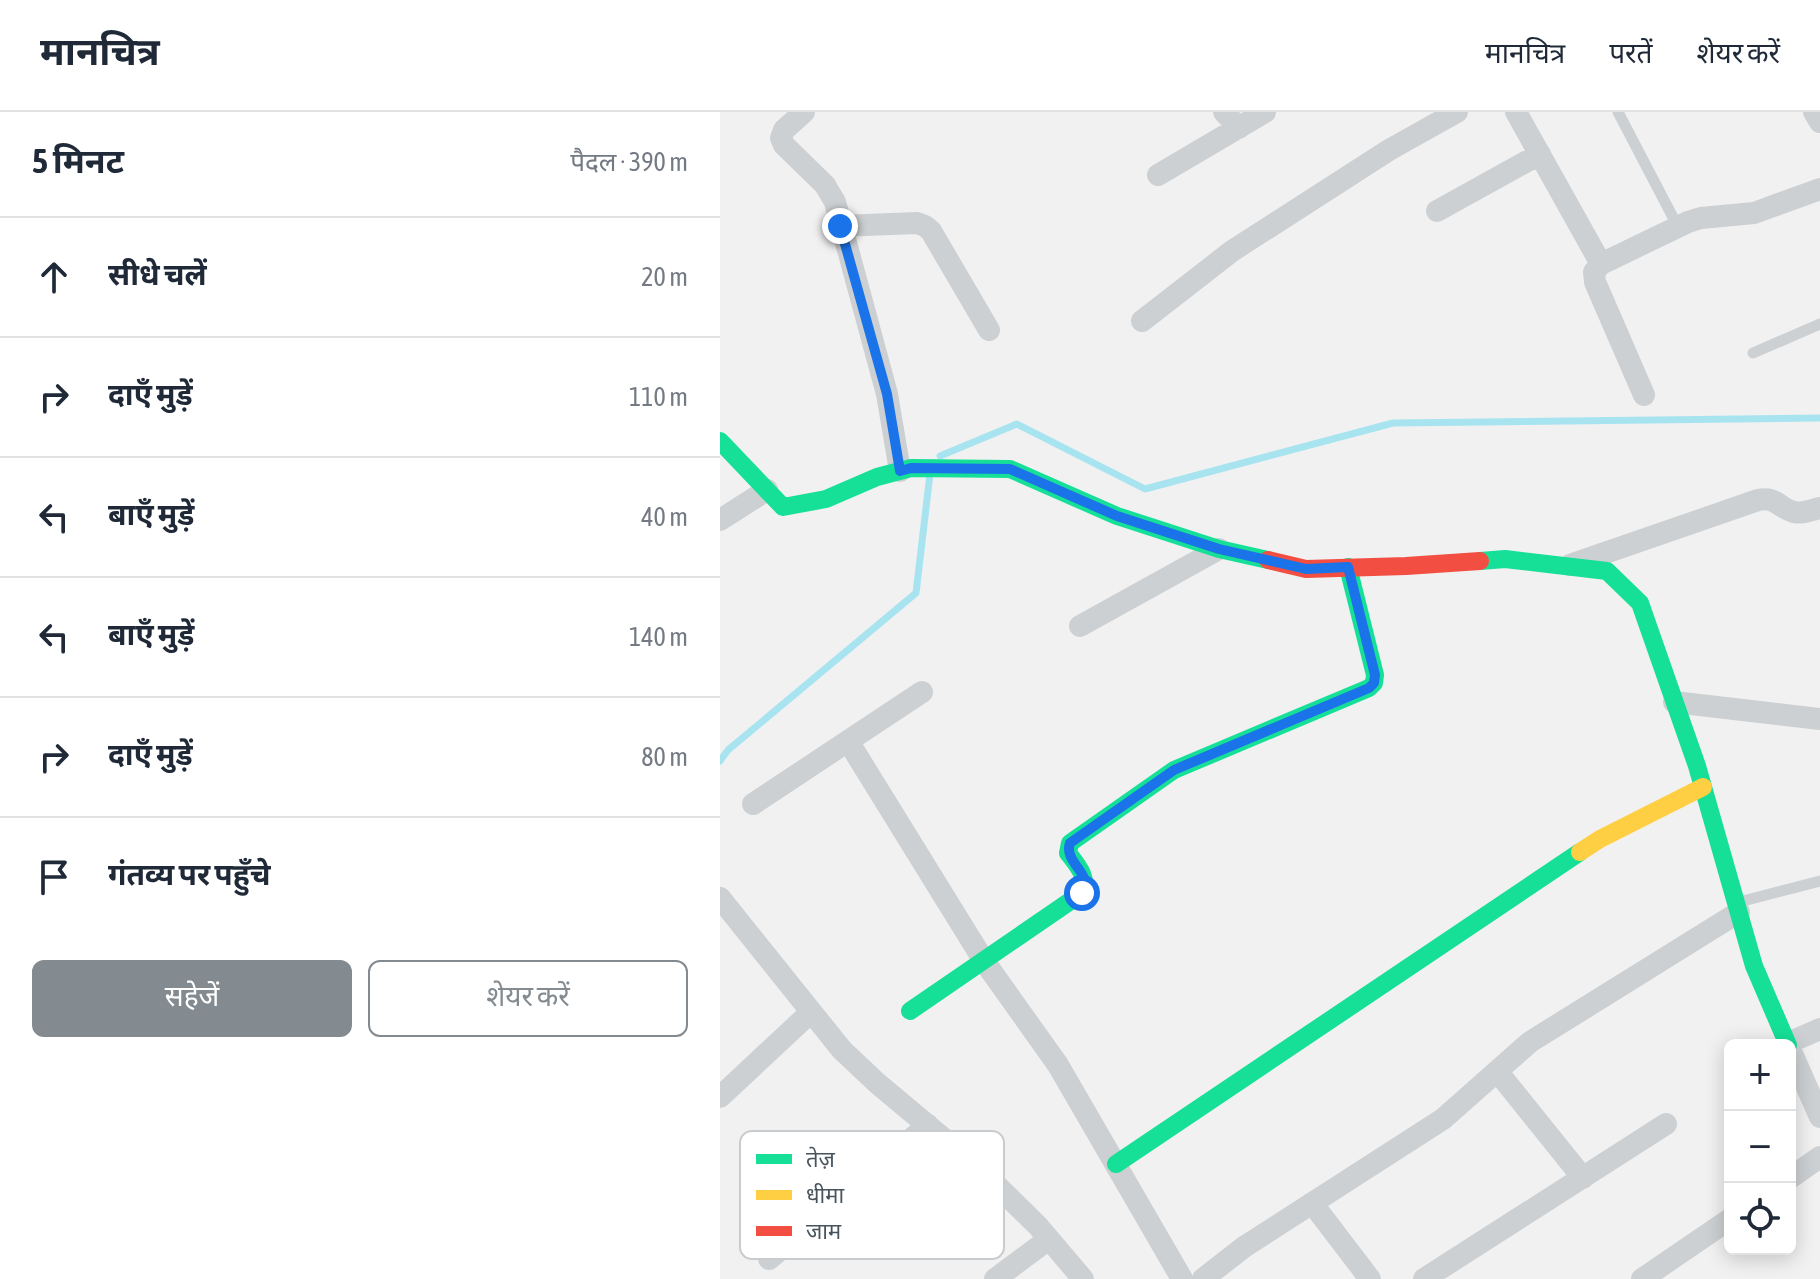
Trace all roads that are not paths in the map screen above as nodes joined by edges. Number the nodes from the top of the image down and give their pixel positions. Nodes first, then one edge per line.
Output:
1 (804, 112) edge
2 (1265, 112) edge
3 (1457, 112) edge
4 (1516, 112) edge
5 (1618, 112) edge
6 (1814, 112) edge
7 (1232, 120) edge
8 (1820, 122) edge
9 (1540, 154) junction
10 (1158, 175) dead end
11 (1820, 189) edge
12 (1437, 211) dead end
13 (840, 226) junction
14 (1678, 227) junction
15 (1601, 264) junction
16 (1142, 321) dead end
17 (1820, 324) edge
18 (989, 330) dead end
19 (1753, 353) dead end
20 (1644, 395) dead end
21 (720, 441) edge
22 (905, 469) junction
23 (767, 490) junction
24 (1820, 508) edge
25 (720, 520) edge
26 (1219, 549) junction
27 (1565, 566) junction
28 (1348, 567) junction
29 (1080, 626) dead end
30 (922, 692) dead end
31 (1674, 702) junction
32 (1820, 719) edge
33 (848, 741) junction
34 (1703, 787) junction
35 (753, 804) dead end
36 (1820, 881) edge
37 (720, 898) edge
38 (1738, 907) junction
39 (984, 961) junction
40 (910, 1011) dead end
41 (811, 1012) junction
42 (1820, 1029) edge
43 (1786, 1039) edge
44 (1796, 1042) edge
45 (1796, 1062) edge
46 (1497, 1071) junction
47 (720, 1097) edge
48 (1820, 1117) edge
49 (1666, 1124) dead end
50 (928, 1125) junction
51 (921, 1131) edge
52 (935, 1131) edge
53 (1820, 1157) edge
54 (1116, 1164) junction
55 (1796, 1174) edge
56 (1583, 1178) junction
57 (1004, 1193) edge
58 (1312, 1203) junction
59 (1724, 1223) edge
60 (1049, 1239) junction
61 (995, 1279) edge
62 (1083, 1279) edge
63 (1182, 1279) edge
64 (1203, 1279) edge
65 (1370, 1279) edge
66 (1424, 1279) edge
67 (1642, 1279) edge

1 - 13 street
2 - 7 street
3 - 16 street
4 - 9 street
5 - 14 lane
6 - 8 street
7 - 10 street
9 - 12 street
9 - 15 street
11 - 14 street
13 - 18 street
13 - 22 street
14 - 15 street
15 - 20 street
17 - 19 lane
21 - 23 street
22 - 23 street
22 - 26 street
23 - 25 street
24 - 27 street
26 - 28 street
26 - 29 street
27 - 28 street
27 - 31 street
28 - 39 street
30 - 33 street
31 - 32 street
31 - 34 street
33 - 35 street
33 - 39 street
34 - 38 street
34 - 54 street
36 - 38 lane
37 - 41 street
38 - 43 street
38 - 46 street
39 - 40 street
39 - 54 street
41 - 47 street
41 - 50 street
42 - 44 street
45 - 48 street
46 - 56 street
46 - 58 street
49 - 56 street
50 - 51 street
50 - 52 street
53 - 55 street
54 - 63 street
56 - 66 street
57 - 60 street
58 - 64 street
58 - 65 street
59 - 67 street
60 - 61 street
60 - 62 street

